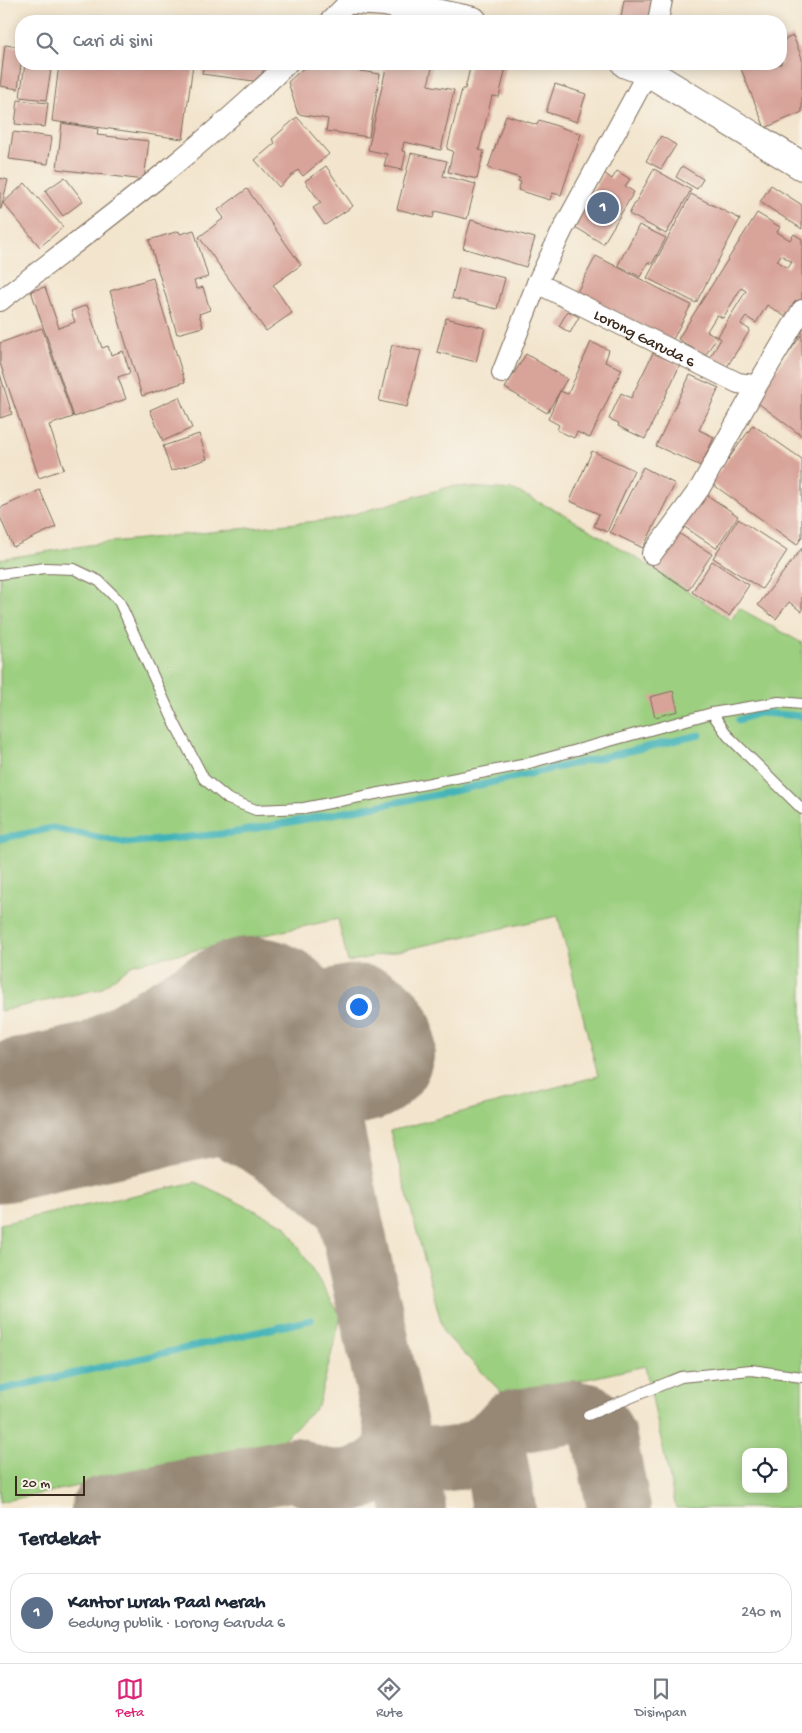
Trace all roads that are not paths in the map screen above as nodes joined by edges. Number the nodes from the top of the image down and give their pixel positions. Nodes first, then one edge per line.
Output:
1 (353, 0) edge
2 (662, 0) edge
3 (385, 1) edge
4 (337, 15) edge
5 (447, 15) edge
6 (659, 15) edge
7 (281, 70) edge
8 (640, 70) edge
9 (646, 70) edge
10 (802, 166) edge
11 (538, 283) junction
12 (0, 301) edge
13 (802, 310) edge
14 (502, 373) dead end
15 (756, 387) junction
16 (652, 554) dead end
17 (0, 574) edge
18 (802, 704) edge
19 (712, 714) junction
20 (802, 810) edge
21 (802, 1377) edge
22 (588, 1416) dead end

1 - 3 main road
1 - 4 street
2 - 6 street
3 - 5 main road
7 - 12 street
8 - 11 street
9 - 10 main road
11 - 14 street
11 - 15 street, Lorong Garuda 6
13 - 15 street
15 - 16 street
17 - 19 lane
18 - 19 lane
19 - 20 lane
21 - 22 lane

